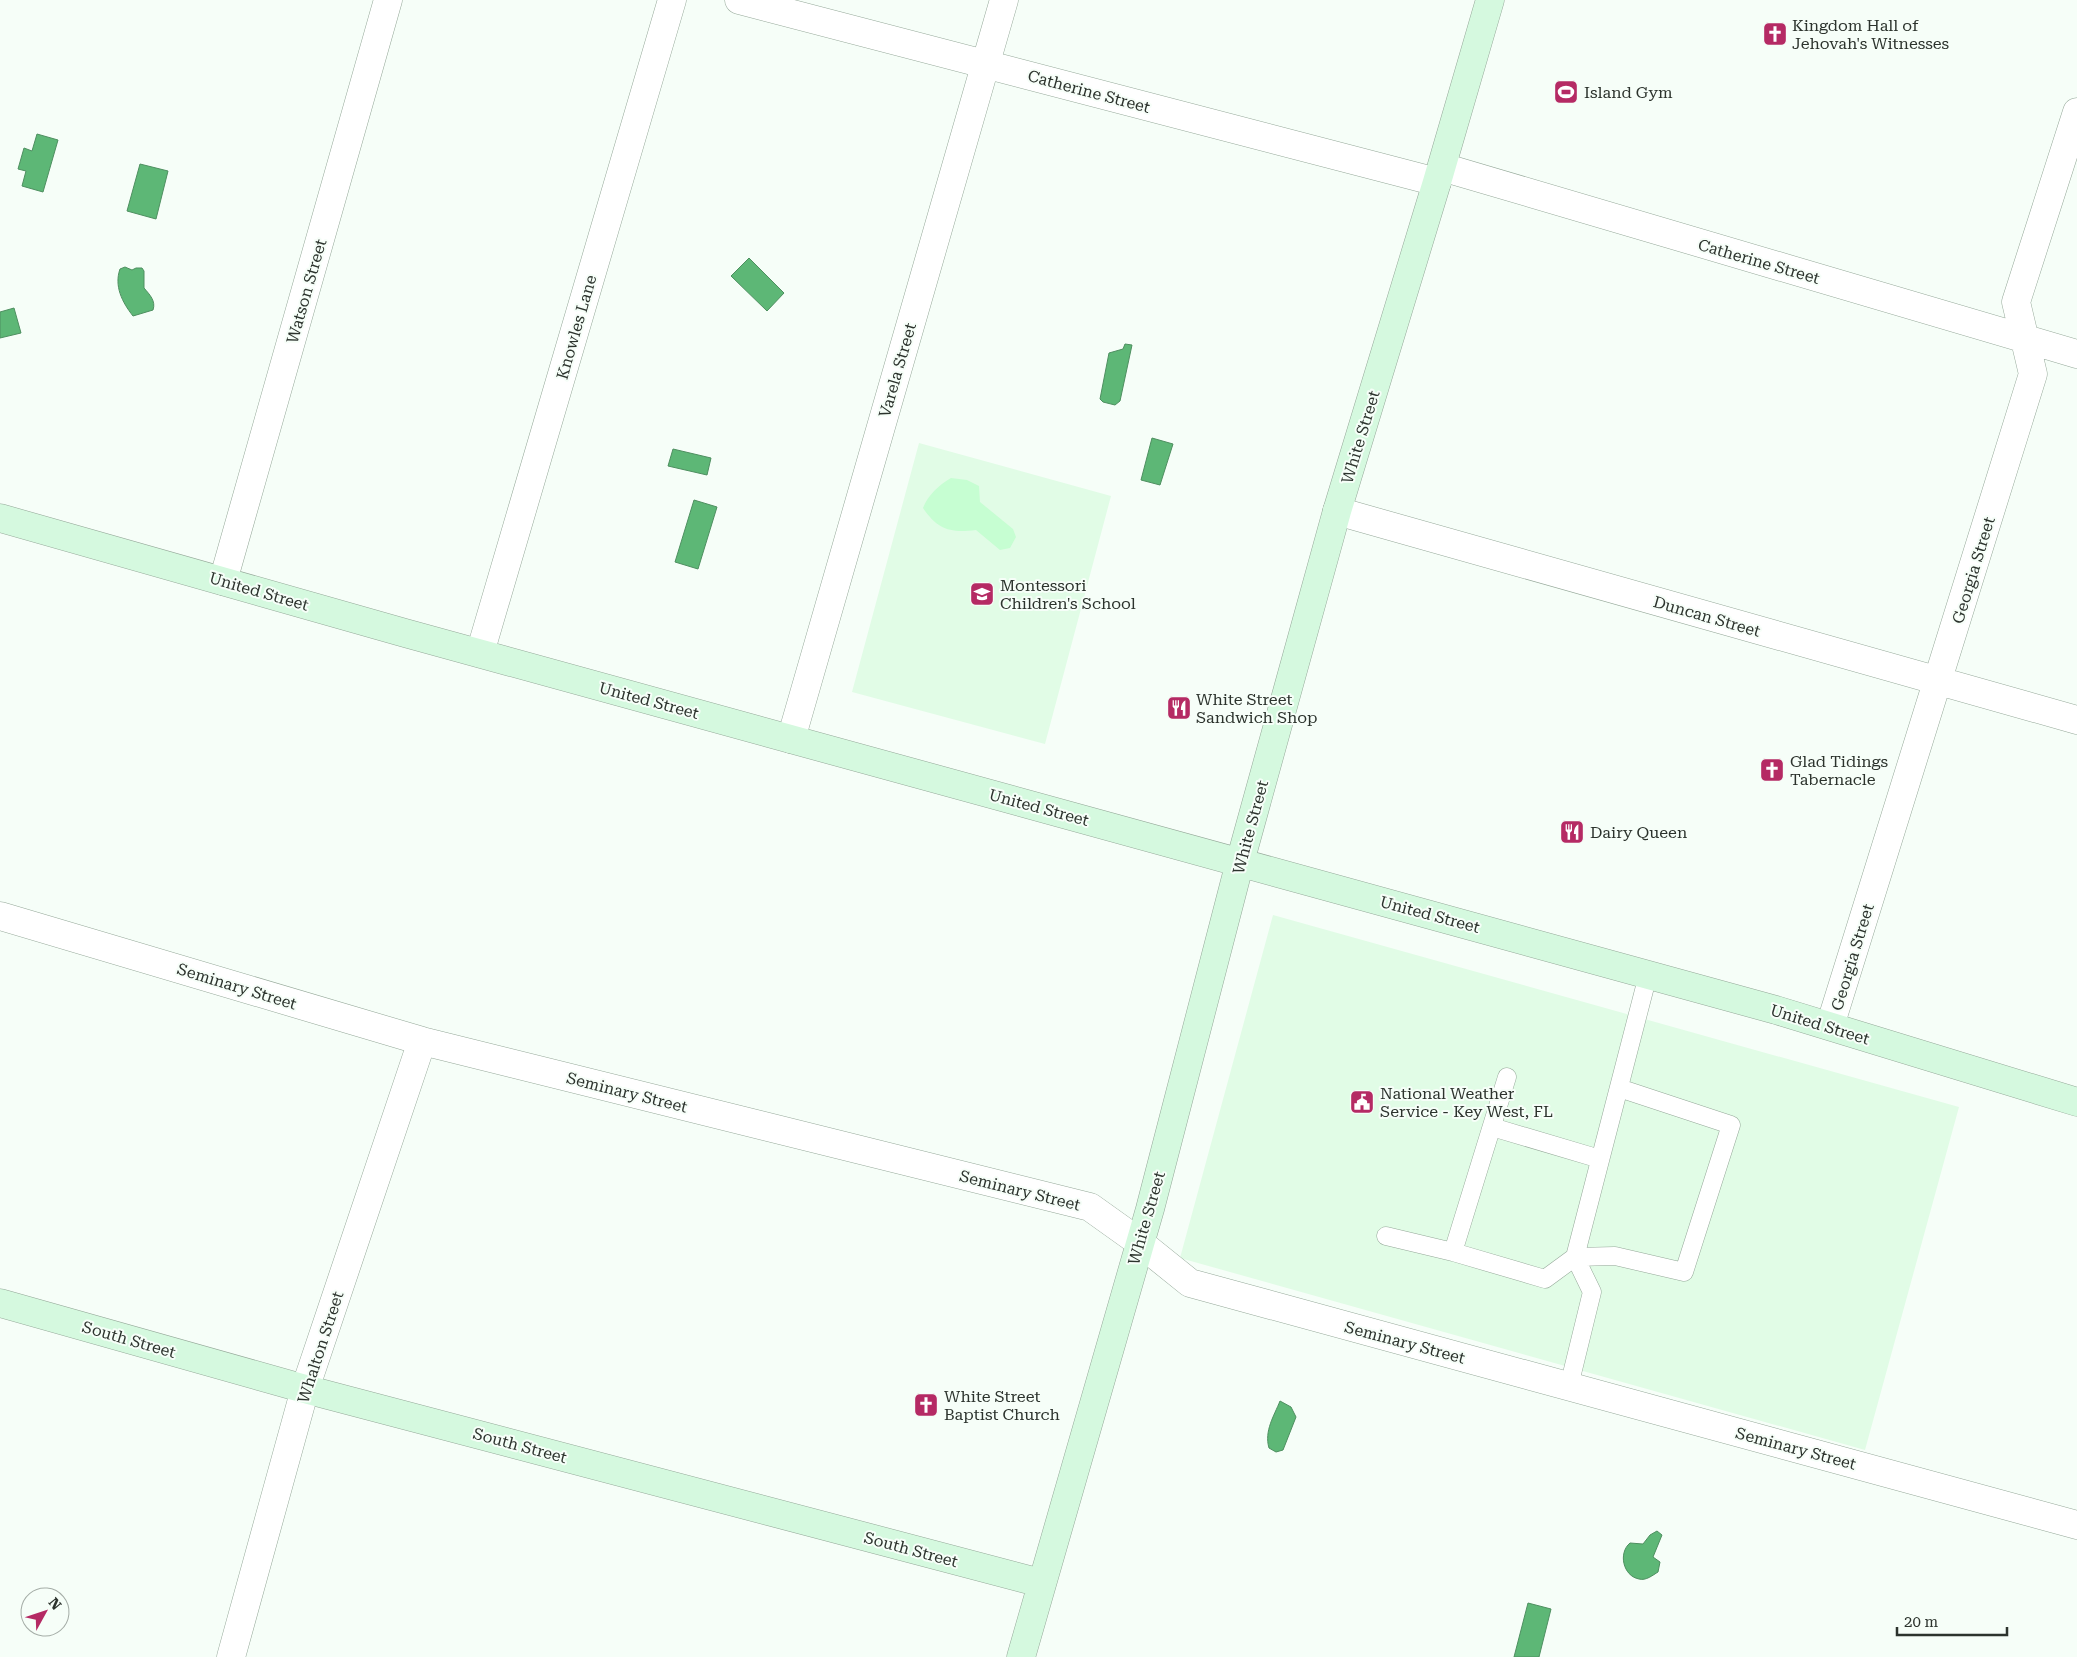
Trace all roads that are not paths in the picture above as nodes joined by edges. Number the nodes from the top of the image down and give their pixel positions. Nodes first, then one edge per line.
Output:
1 (388, 0) edge
2 (672, 0) edge
3 (739, 0) edge
4 (1004, 0) edge
5 (1490, 0) edge
6 (986, 64) junction
7 (2077, 112) edge
8 (1440, 175) junction
9 (2025, 339) junction
10 (2077, 354) edge
11 (1337, 511) junction
12 (0, 518) edge
13 (223, 581) junction
14 (480, 653) junction
15 (1939, 682) junction
16 (2077, 720) edge
17 (791, 739) junction
18 (1240, 862) junction
19 (0, 916) edge
20 (1648, 975) junction
21 (1830, 1026) junction
22 (422, 1041) junction
23 (1507, 1077) dead end
24 (1619, 1088) junction
25 (2077, 1102) edge
26 (1492, 1127) junction
27 (1600, 1160) junction
28 (1386, 1236) dead end
29 (1139, 1242) junction
30 (1454, 1252) junction
31 (1575, 1257) junction
32 (0, 1303) edge
33 (1568, 1386) junction
34 (305, 1389) junction
35 (2077, 1525) edge
36 (1041, 1583) junction
37 (1027, 1655) edge
38 (231, 1657) edge

1 - 13 street, Watson Street
2 - 14 street, Knowles Lane
3 - 6 street, Catherine Street
4 - 6 street, Varela Street
5 - 8 street, White Street
6 - 8 street, Catherine Street
6 - 17 street, Varela Street
7 - 9 street, Georgia Street
8 - 9 street, Catherine Street
8 - 11 street, White Street
9 - 10 street, Catherine Street
9 - 15 street, Georgia Street
11 - 15 street, Duncan Street
11 - 18 street, White Street
12 - 13 street, United Street
13 - 14 street, United Street
14 - 17 street, United Street
15 - 16 street, Duncan Street
15 - 21 street, Georgia Street
17 - 18 street, United Street
18 - 20 street, United Street
18 - 29 street, White Street
19 - 22 street, Seminary Street
20 - 21 street, United Street
20 - 24 lane
21 - 25 street, United Street
22 - 29 street, Seminary Street
22 - 34 street, Whalton Street
23 - 26 lane
24 - 27 lane
24 - 31 lane
26 - 27 lane
26 - 30 lane
27 - 31 lane
28 - 30 lane
29 - 33 street, Seminary Street
29 - 36 street, White Street
30 - 31 lane
31 - 33 lane
32 - 34 street, South Street
33 - 35 street, Seminary Street
34 - 36 street, South Street
34 - 38 street, Whalton Street
36 - 37 street, White Street

